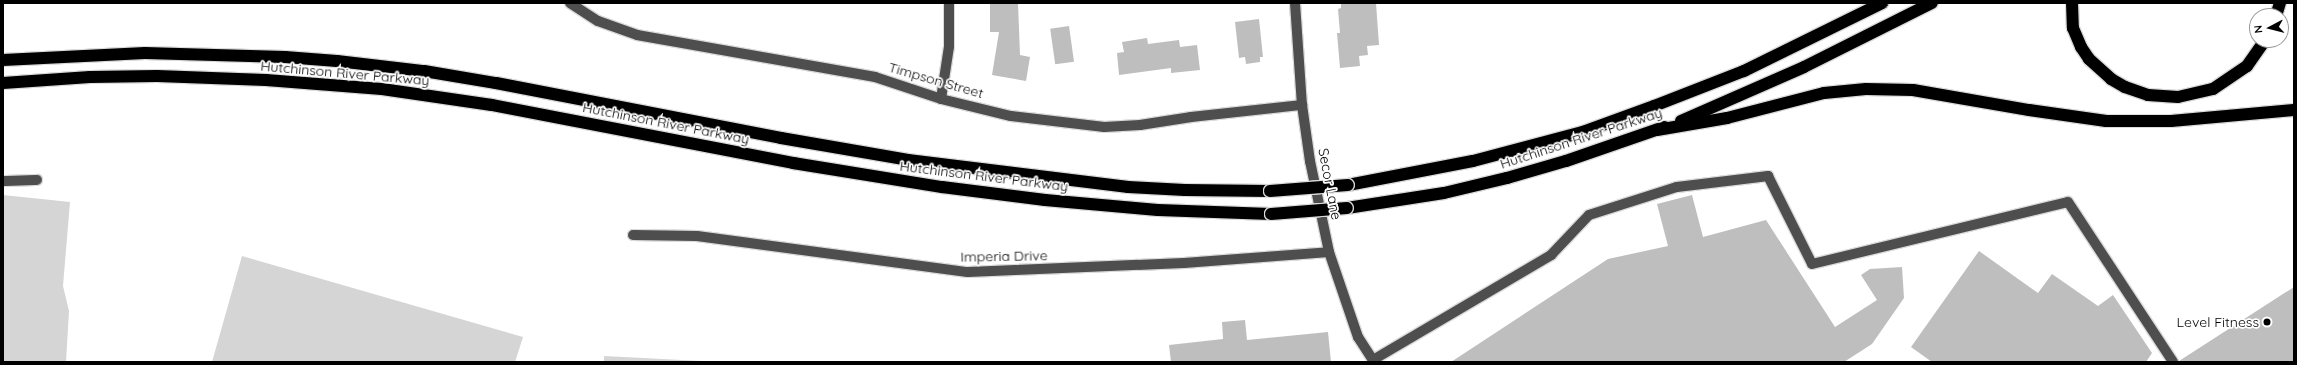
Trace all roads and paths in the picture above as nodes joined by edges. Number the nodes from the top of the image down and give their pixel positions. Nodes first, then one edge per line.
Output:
1 (570, 3) edge
2 (949, 3) edge
3 (1295, 3) edge
4 (1866, 3) edge
5 (1882, 3) edge
6 (1932, 3) edge
7 (2072, 3) edge
8 (1843, 23) junction
9 (2259, 48) edge
10 (3, 60) edge
11 (3, 83) edge
12 (941, 99) junction
13 (1302, 105) junction
14 (2294, 110) edge
15 (1657, 130) junction
16 (3, 180) edge
17 (37, 180) dead end
18 (633, 235) dead end
19 (1329, 252) junction
20 (1373, 361) edge
21 (2173, 362) edge

1 - 12 street, Timpson Street
2 - 12 street
3 - 13 street, Secor Lane
4 - 8 highway
5 - 8 highway, Hutchinson River Parkway
6 - 15 highway, Hutchinson River Parkway
7 - 9 highway
8 - 10 highway, Hutchinson River Parkway, bridge
11 - 15 highway, Hutchinson River Parkway, bridge
12 - 13 street, Timpson Street
13 - 19 street, Secor Lane
14 - 15 highway
16 - 17 street
18 - 19 street, Imperia Drive
19 - 20 street, Secor Lane
20 - 21 street

